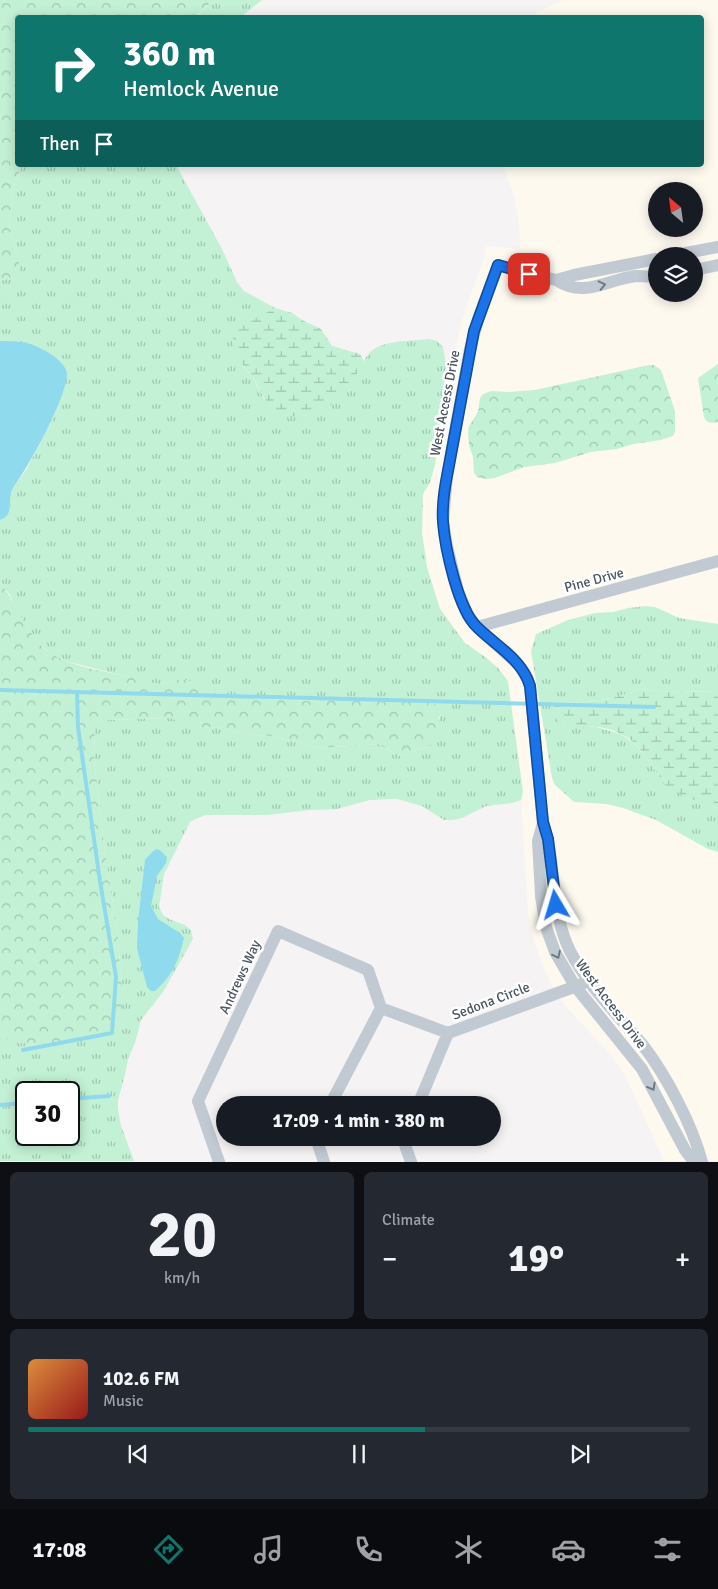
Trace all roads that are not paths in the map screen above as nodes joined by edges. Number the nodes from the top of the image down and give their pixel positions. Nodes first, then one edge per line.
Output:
1 (718, 247) edge
2 (703, 250) edge
3 (648, 261) edge
4 (718, 265) edge
5 (703, 268) edge
6 (648, 276) edge
7 (556, 280) junction
8 (718, 561) edge
9 (477, 627) junction
10 (543, 822) junction
11 (589, 981) junction
12 (576, 986) junction
13 (381, 1008) junction
14 (448, 1033) junction
15 (335, 1096) edge
16 (422, 1096) edge
17 (319, 1146) edge
18 (405, 1146) edge
19 (219, 1162) edge
20 (324, 1162) edge
21 (410, 1162) edge
22 (694, 1162) edge
23 (702, 1162) edge

1 - 2 street
3 - 7 street
4 - 5 street
7 -> 6 street
7 - 9 street, West Access Drive
8 - 9 street, Pine Drive
9 - 10 street, West Access Drive
10 - 11 street, West Access Drive
10 -> 12 street, West Access Drive
11 - 12 street, Sedona Circle
11 - 23 street, West Access Drive
12 - 14 street, Sedona Circle
12 -> 22 street, West Access Drive
13 - 14 street
13 - 15 street
13 - 19 street, Andrews Way
14 - 16 street, Sedona Circle
17 - 20 street
18 - 21 street

